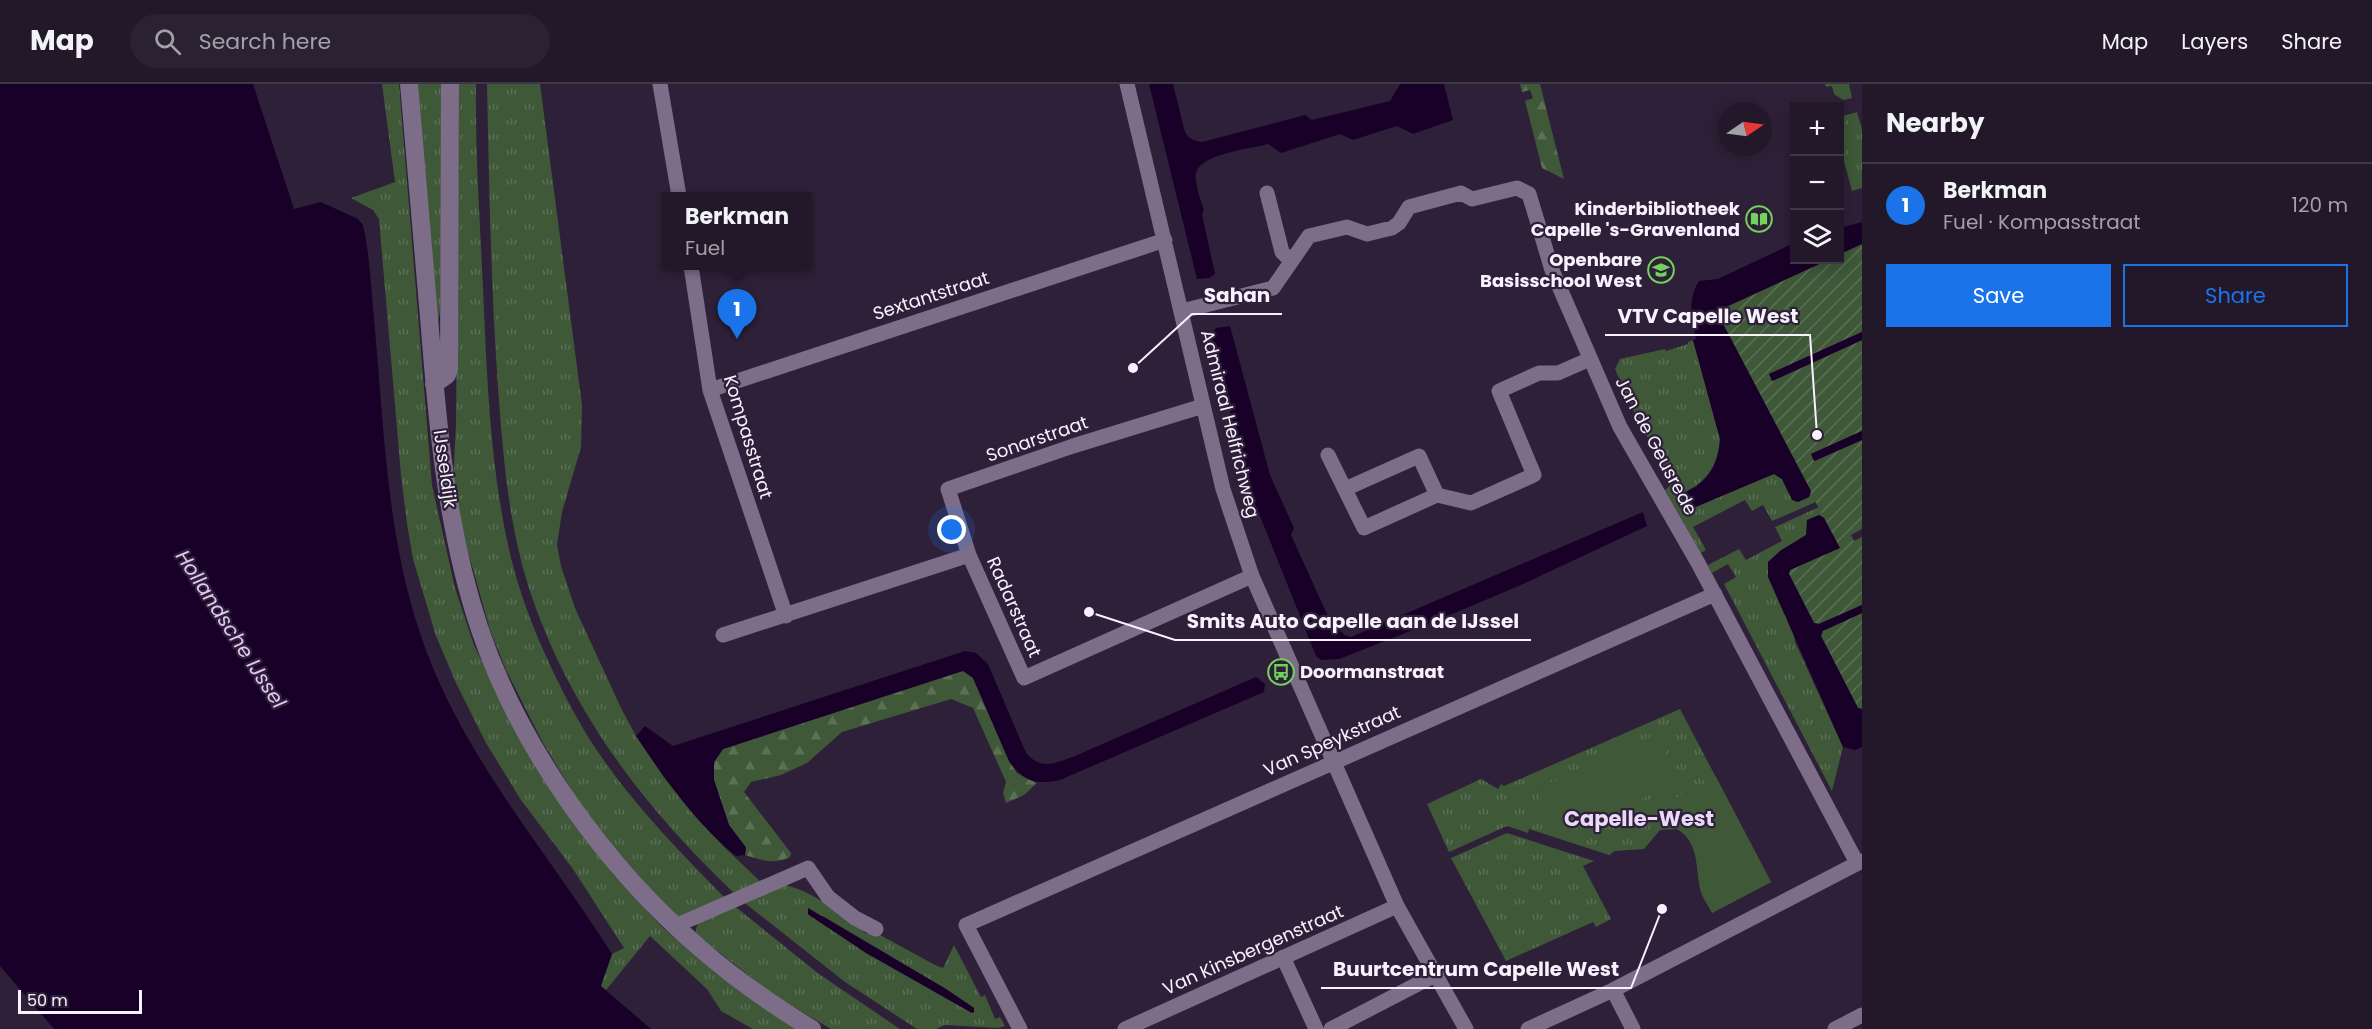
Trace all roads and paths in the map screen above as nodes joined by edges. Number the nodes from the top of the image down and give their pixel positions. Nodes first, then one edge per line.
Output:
1 (409, 84) edge
2 (450, 84) edge
3 (660, 84) edge
4 (1127, 84) edge
5 (678, 192) edge
6 (1267, 193) dead end
7 (1165, 240) junction
8 (1292, 261) junction
9 (692, 270) edge
10 (1182, 311) junction
11 (1590, 359) junction
12 (434, 384) junction
13 (710, 390) junction
14 (1203, 406) junction
15 (1328, 455) dead end
16 (1345, 489) junction
17 (1437, 495) junction
18 (969, 555) junction
19 (1252, 576) junction
20 (1714, 594) junction
21 (786, 616) junction
22 (723, 635) dead end
23 (1332, 762) junction
24 (1859, 862) edge
25 (1397, 906) junction
26 (675, 926) junction
27 (876, 929) dead end
28 (1283, 957) junction
29 (1437, 974) junction
30 (1613, 990) junction
31 (1862, 1015) edge
32 (812, 1029) edge
33 (1020, 1029) edge
34 (1125, 1029) edge
35 (1316, 1029) edge
36 (1331, 1029) edge
37 (1466, 1029) edge
38 (1528, 1029) edge
39 (1633, 1029) edge
40 (1835, 1029) edge

1 - 12 street, IJsseldijk
2 - 12 street
3 - 5 street
4 - 7 street, Admiraal Helfrichweg
6 - 8 street
7 - 10 street, Admiraal Helfrichweg
7 - 13 street, Sextantstraat
8 - 10 street, Jan de Geusrede
8 - 11 street, Jan de Geusrede
9 - 13 street, Kompasstraat
10 - 14 street, Admiraal Helfrichweg
11 - 17 street
11 - 20 street, Jan de Geusrede
12 - 26 street, IJsseldijk
13 - 21 street, Kompasstraat
14 - 18 street, Sonarstraat
14 - 19 street, Admiraal Helfrichweg
15 - 16 street
16 - 17 street
16 - 17 street
18 - 19 street, Radarstraat
18 - 21 street
19 - 23 street, Admiraal Helfrichweg
20 - 23 street, Van Speykstraat
20 - 24 street, Jan de Geusrede
21 - 22 street
23 - 25 street
23 - 33 street, Van Speykstraat
24 - 30 street
25 - 28 street, Van Kinsbergenstraat
25 - 29 street
26 - 27 street
26 - 32 street, IJsseldijk
28 - 34 street, Van Kinsbergenstraat
28 - 35 street
29 - 36 street
29 - 37 street
30 - 38 street
30 - 39 street
31 - 40 street

